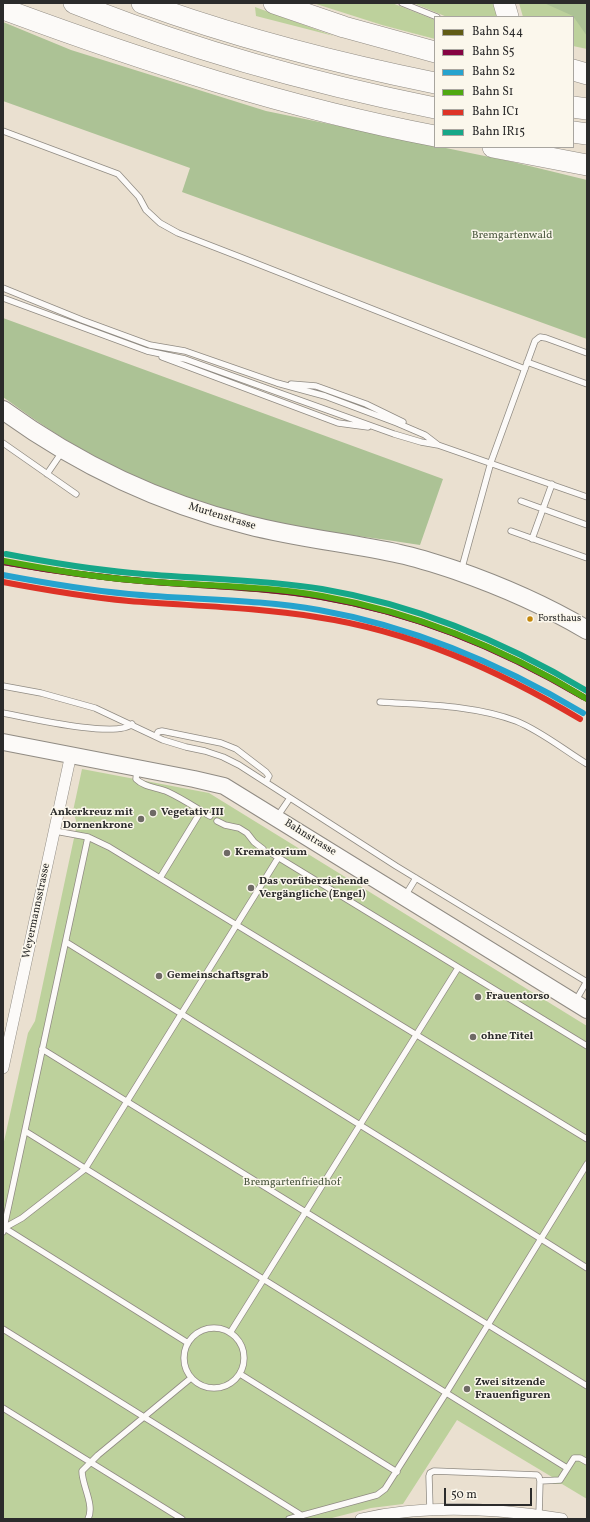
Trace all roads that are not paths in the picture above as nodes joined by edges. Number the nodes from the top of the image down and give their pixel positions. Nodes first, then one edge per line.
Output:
1 (74, 3) edge
2 (142, 3) edge
3 (274, 3) edge
4 (402, 3) edge
5 (504, 3) edge
6 (3, 5) edge
7 (3, 9) edge
8 (434, 16) edge
9 (508, 16) edge
10 (46, 25) junction
11 (434, 52) edge
12 (574, 70) edge
13 (587, 74) edge
14 (574, 80) edge
15 (587, 82) edge
16 (434, 83) edge
17 (574, 107) edge
18 (434, 108) edge
19 (587, 109) edge
20 (3, 132) edge
21 (574, 132) edge
22 (587, 134) edge
23 (434, 136) edge
24 (498, 148) edge
25 (587, 165) edge
26 (3, 288) edge
27 (3, 298) edge
28 (587, 353) edge
29 (527, 362) junction
30 (525, 369) junction
31 (587, 384) edge
32 (3, 410) edge
33 (3, 443) edge
34 (438, 445) junction
35 (63, 450) junction
36 (491, 462) junction
37 (47, 474) junction
38 (552, 484) junction
39 (76, 494) dead end
40 (587, 497) edge
41 (521, 501) dead end
42 (543, 509) junction
43 (587, 525) edge
44 (511, 531) dead end
45 (532, 539) junction
46 (587, 558) edge
47 (461, 572) junction
48 (587, 630) edge
49 (3, 686) edge
50 (380, 702) dead end
51 (3, 713) edge
52 (132, 724) junction
53 (156, 736) junction
54 (3, 742) edge
55 (71, 754) junction
56 (587, 764) edge
57 (138, 767) junction
58 (266, 782) junction
59 (290, 798) junction
60 (201, 811) junction
61 (210, 816) dead end
62 (277, 818) junction
63 (217, 821) dead end
64 (55, 831) junction
65 (88, 837) junction
66 (263, 849) dead end
67 (270, 853) dead end
68 (278, 858) junction
69 (160, 878) junction
70 (416, 878) junction
71 (405, 896) junction
72 (237, 924) junction
73 (66, 942) junction
74 (458, 968) junction
75 (587, 982) edge
76 (581, 1006) edge
77 (181, 1015) junction
78 (416, 1035) junction
79 (587, 1046) edge
80 (42, 1049) junction
81 (3, 1068) edge
82 (128, 1102) junction
83 (360, 1126) junction
84 (25, 1131) junction
85 (587, 1139) edge
86 (587, 1164) edge
87 (85, 1169) junction
88 (306, 1211) junction
89 (3, 1229) edge
90 (541, 1239) junction
91 (587, 1268) edge
92 (264, 1279) junction
93 (488, 1325) junction
94 (3, 1329) edge
95 (230, 1333) junction
96 (188, 1342) junction
97 (240, 1374) junction
98 (191, 1378) junction
99 (587, 1386) edge
100 (446, 1393) junction
101 (3, 1408) edge
102 (143, 1417) junction
103 (90, 1462) junction
104 (587, 1462) edge
105 (567, 1468) junction
106 (396, 1472) junction
107 (540, 1481) junction
108 (430, 1510) junction
109 (301, 1515) junction
110 (539, 1515) junction
111 (88, 1519) edge
112 (182, 1519) edge
113 (289, 1519) edge
114 (361, 1519) edge
115 (562, 1519) edge

1 - 18 highway
2 - 16 highway
3 - 11 highway
4 - 8 lane
5 - 9 highway
6 - 10 highway
7 - 10 highway
10 - 23 highway
12 - 13 highway
14 - 15 highway
17 - 19 highway
20 - 30 lane
21 - 22 highway
24 - 25 highway
26 - 34 lane
27 - 34 lane
28 - 29 lane
29 - 30 lane
29 - 31 lane
30 - 36 lane
32 - 35 main road, Murtenstrasse
33 - 37 lane
34 - 36 lane
35 - 37 lane
35 - 47 main road, Murtenstrasse
36 - 38 lane
36 - 47 lane
37 - 39 lane
38 - 40 lane
38 - 42 lane
41 - 42 lane
42 - 43 lane
42 - 45 lane
44 - 45 lane
45 - 46 lane
47 - 48 main road, Murtenstrasse
49 - 52 lane
50 - 56 lane
51 - 52 lane
52 - 53 lane
53 - 58 lane
53 - 58 lane
54 - 55 street, Bahnstrasse
55 - 57 street, Bahnstrasse
55 - 64 street, Weyermannsstrasse
57 - 60 lane
57 - 62 street, Bahnstrasse
58 - 59 lane
59 - 62 lane
59 - 70 lane
60 - 61 lane
60 - 69 lane
62 - 71 street, Bahnstrasse
63 - 66 lane
64 - 65 lane
64 - 81 street, Weyermannsstrasse
65 - 69 lane
65 - 73 lane
67 - 68 lane
68 - 72 lane
68 - 74 lane
69 - 72 lane
70 - 71 lane
70 - 75 lane
71 - 76 street, Bahnstrasse
72 - 77 lane
72 - 78 lane
73 - 77 lane
73 - 80 lane
74 - 78 lane
74 - 79 lane
75 - 76 lane
77 - 82 lane
77 - 83 lane
78 - 83 lane
78 - 85 lane
80 - 82 lane
80 - 84 lane
82 - 87 lane
82 - 88 lane
83 - 88 lane
83 - 90 lane
84 - 87 lane
84 - 89 lane
86 - 90 lane
87 - 89 lane
87 - 92 lane
88 - 92 lane
88 - 93 lane
89 - 96 lane
90 - 91 lane
90 - 93 lane
92 - 95 lane
92 - 100 lane
93 - 99 lane
93 - 100 lane
94 - 102 lane
95 - 96 lane
95 - 97 lane
96 - 98 lane
97 - 98 lane
97 - 106 lane
98 - 102 lane
100 - 105 lane
100 - 106 lane
101 - 103 lane
102 - 103 lane
102 - 109 lane
103 - 111 lane
103 - 112 lane
104 - 105 lane
105 - 107 lane
106 - 109 lane
107 - 108 lane
107 - 110 lane
108 - 110 street
108 - 114 street
109 - 113 lane
110 - 115 street

